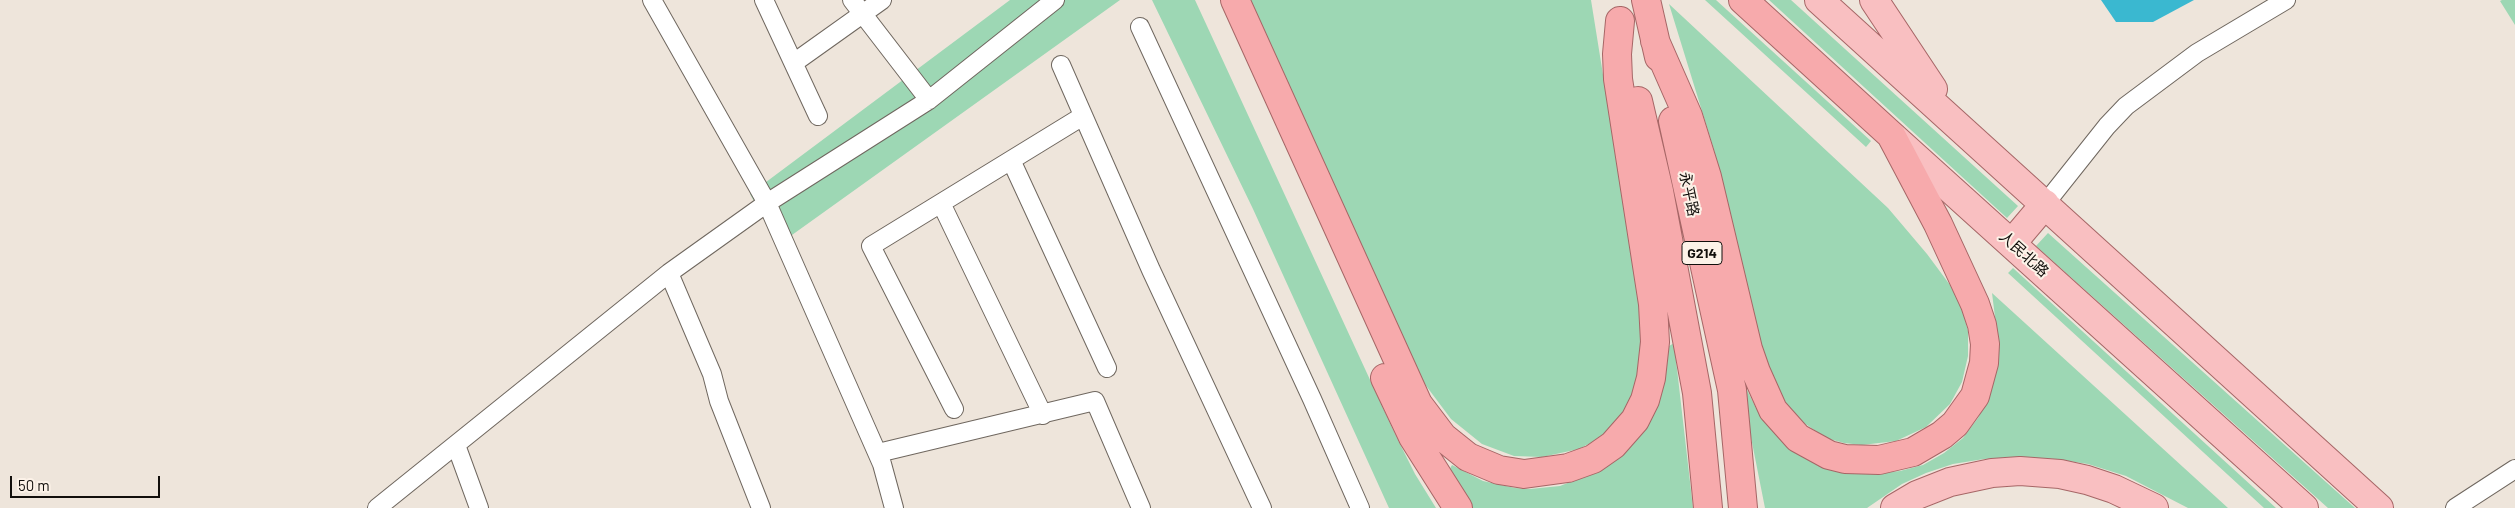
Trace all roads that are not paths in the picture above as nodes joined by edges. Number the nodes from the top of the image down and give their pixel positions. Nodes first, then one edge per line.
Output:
1 (652, 0) edge
2 (764, 0) edge
3 (852, 0) edge
4 (882, 0) edge
5 (1054, 0) edge
6 (1216, 0) edge
7 (1235, 0) edge
8 (1646, 0) edge
9 (1744, 0) edge
10 (1819, 0) edge
11 (1874, 0) edge
12 (2286, 0) edge
13 (1618, 11) edge
14 (863, 14) junction
15 (1140, 27) dead end
16 (1655, 41) junction
17 (795, 62) junction
18 (1061, 65) dead end
19 (929, 100) junction
20 (818, 116) dead end
21 (1082, 116) junction
22 (1891, 135) junction
23 (1970, 138) junction
24 (1011, 160) junction
25 (767, 203) junction
26 (941, 204) junction
27 (2044, 204) junction
28 (2012, 243) junction
29 (669, 273) junction
30 (1107, 368) dead end
31 (954, 409) dead end
32 (1043, 414) junction
33 (456, 446) junction
34 (878, 453) junction
35 (2515, 469) edge
36 (377, 508) edge
37 (479, 508) edge
38 (761, 508) edge
39 (894, 508) edge
40 (1141, 508) edge
41 (1262, 508) edge
42 (1360, 508) edge
43 (1458, 508) edge
44 (1708, 508) edge
45 (1743, 508) edge
46 (1895, 508) edge
47 (2154, 508) edge
48 (2304, 508) edge
49 (2379, 508) edge
50 (2456, 508) edge

1 - 25 street
2 - 17 street
3 - 14 street
4 - 14 street
5 - 19 street
6 - 43 highway
7 - 13 highway
8 - 16 highway, 永平路 / G214
9 - 22 highway, 人民北路
10 - 23 main road
11 - 23 main road
12 - 27 street
13 - 44 highway, 永平路 / G214
14 - 17 street
14 - 19 street
15 - 42 street
16 - 22 highway
16 - 45 highway, 永平路 / G214
17 - 20 street
18 - 21 street
19 - 25 street
21 - 24 street
21 - 41 street
22 - 28 main road, 人民北路
23 - 27 main road
24 - 26 street
24 - 30 street
25 - 29 street
25 - 34 street
26 - 31 street
26 - 32 street
27 - 28 main road
27 - 49 main road
28 - 48 main road, 人民北路
29 - 33 street
29 - 38 street
32 - 34 street
32 - 40 street
33 - 36 street
33 - 37 street
34 - 39 street
35 - 50 street
46 - 47 main road

